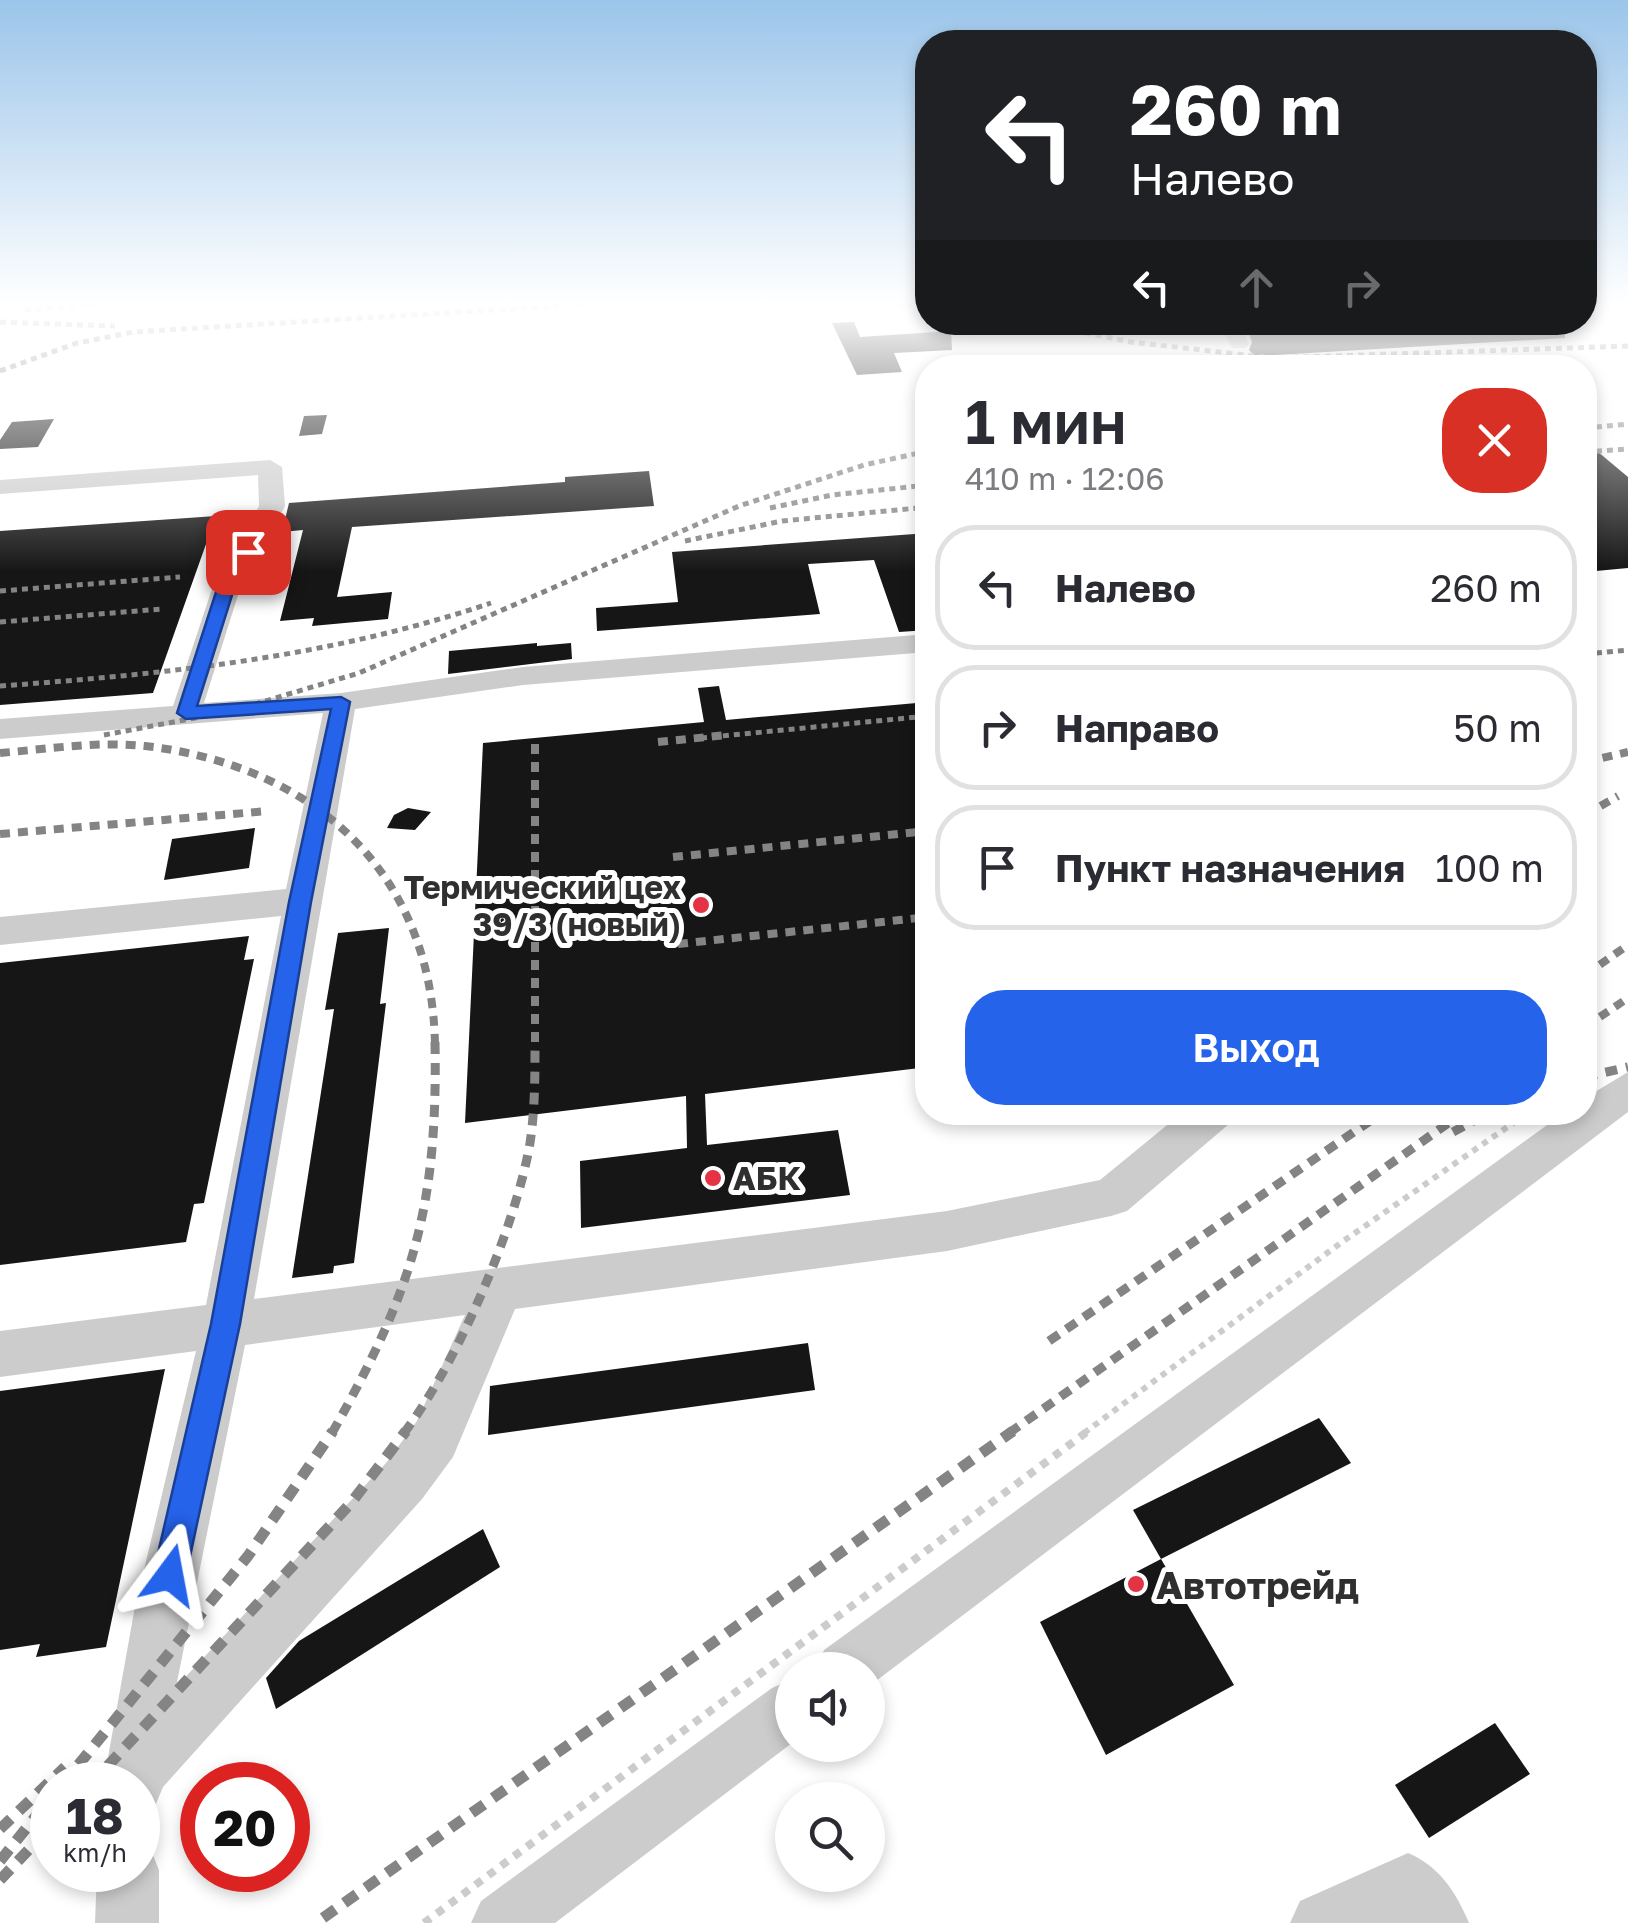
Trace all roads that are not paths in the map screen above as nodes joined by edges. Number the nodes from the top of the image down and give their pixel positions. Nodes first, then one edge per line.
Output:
1 (0, 488) edge
2 (915, 644) edge
3 (341, 702) junction
4 (186, 713) junction
5 (0, 730) edge
6 (300, 902) junction
7 (0, 931) edge
8 (1628, 1089) edge
9 (1597, 1112) edge
10 (1198, 1125) edge
11 (1579, 1125) edge
12 (502, 1288) junction
13 (226, 1324) junction
14 (0, 1354) edge
15 (868, 1652) edge
16 (775, 1721) edge
17 (136, 1762) edge
18 (150, 1762) edge
19 (128, 1892) edge
20 (127, 1923) edge
21 (503, 1923) edge
22 (1322, 1923) edge
23 (1437, 1923) edge

1 - 4 lane
2 - 3 lane
3 - 4 lane
3 - 6 lane
4 - 5 lane
6 - 7 lane
6 - 13 lane
8 - 9 lane
10 - 12 lane
11 - 15 lane
12 - 13 lane
12 - 18 lane
13 - 14 lane
13 - 17 lane
16 - 21 lane
19 - 20 lane
22 - 23 lane

